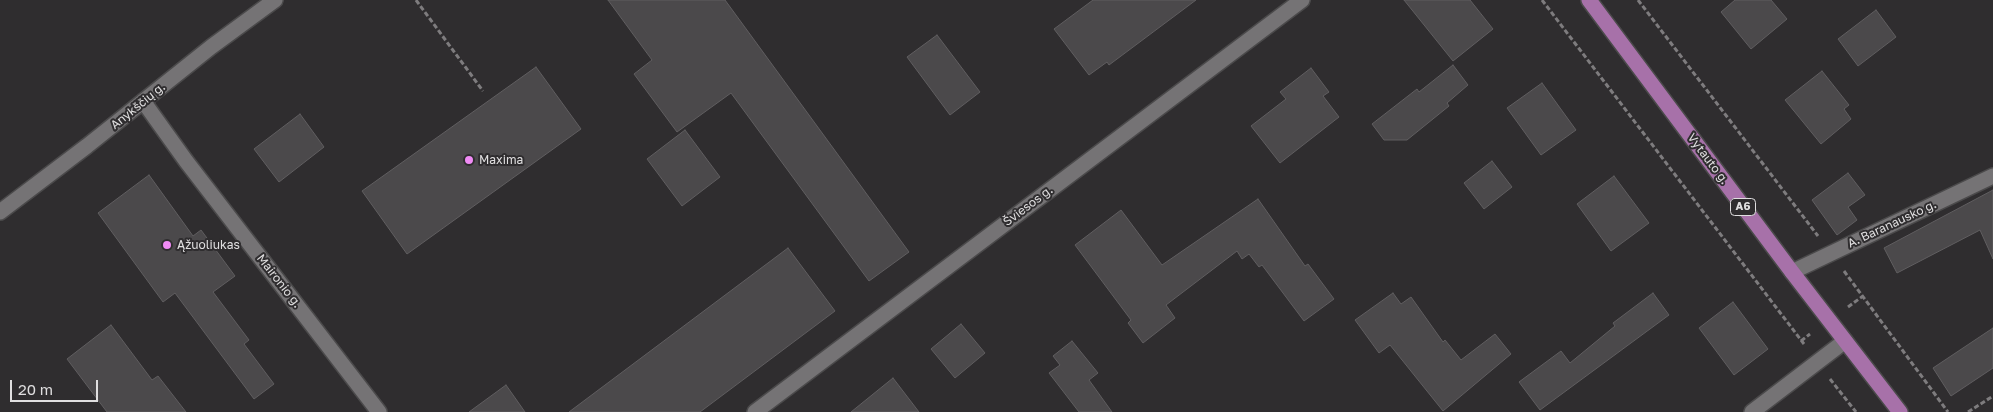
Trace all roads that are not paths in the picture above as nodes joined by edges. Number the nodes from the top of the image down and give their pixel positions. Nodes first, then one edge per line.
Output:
1 (275, 0) edge
2 (1302, 0) edge
3 (1589, 0) edge
4 (143, 101) junction
5 (1993, 176) edge
6 (0, 212) edge
7 (1792, 272) junction
8 (1845, 341) junction
9 (379, 412) edge
10 (755, 412) edge
11 (1752, 412) edge
12 (1900, 412) edge

1 - 4 street, Anykščių g.
2 - 10 street, Šviesos g.
3 - 7 main road, Vytauto g. / A6
4 - 6 street, Anykščių g.
4 - 9 street, Maironio g.
5 - 7 street, A. Baranausko g.
7 - 8 main road, Vytauto g. / A6
8 - 11 street
8 - 12 main road, Vytauto g. / A6

